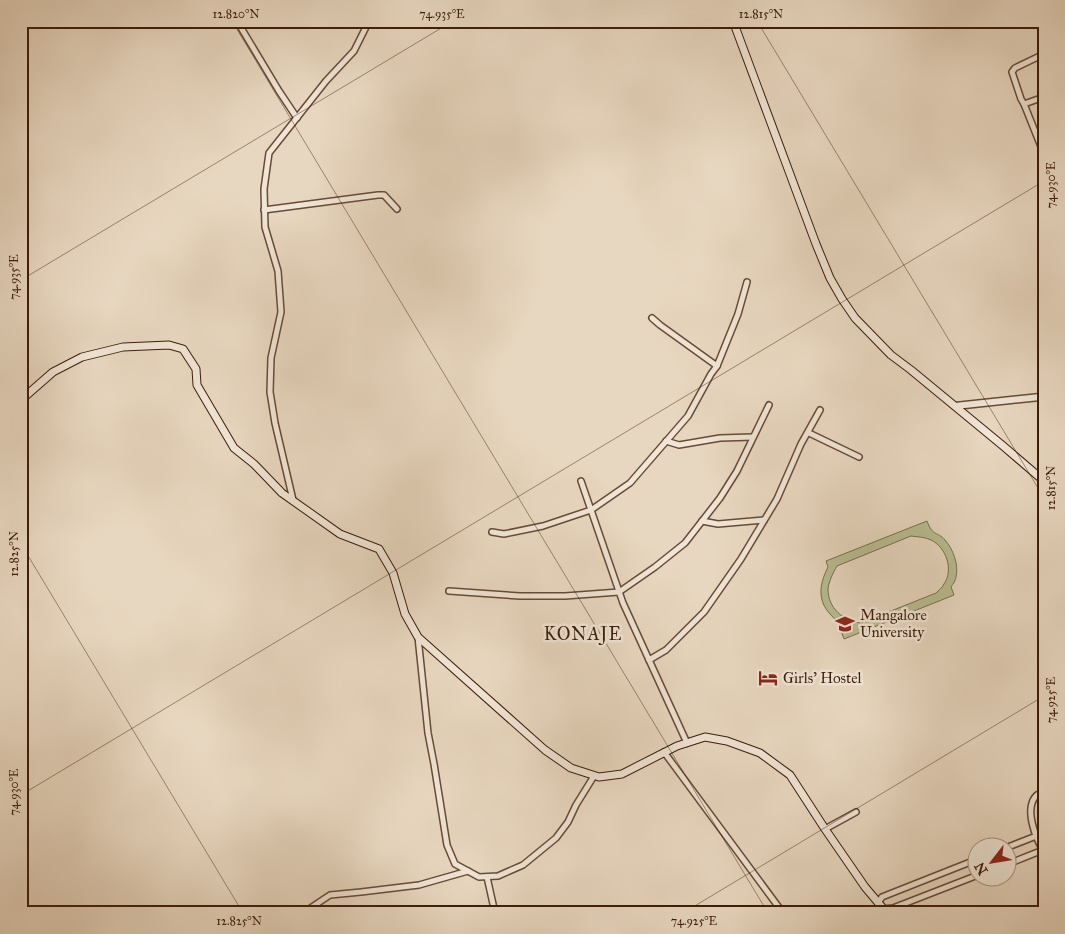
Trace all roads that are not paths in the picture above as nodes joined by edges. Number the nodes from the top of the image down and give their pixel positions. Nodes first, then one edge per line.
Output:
1 (237, 21) edge
2 (368, 21) edge
3 (733, 21) edge
4 (1044, 54) edge
5 (1044, 97) edge
6 (1024, 104) junction
7 (297, 118) junction
8 (1044, 154) edge
9 (397, 209) dead end
10 (264, 210) junction
11 (747, 282) dead end
12 (652, 318) dead end
13 (716, 366) junction
14 (1044, 395) edge
15 (21, 400) edge
16 (768, 405) dead end
17 (955, 406) junction
18 (820, 410) dead end
19 (808, 433) junction
20 (753, 436) junction
21 (666, 441) junction
22 (859, 457) dead end
23 (581, 481) dead end
24 (1044, 481) edge
25 (293, 500) junction
26 (591, 510) junction
27 (764, 520) junction
28 (702, 522) junction
29 (492, 532) dead end
30 (449, 591) dead end
31 (619, 592) junction
32 (418, 637) junction
33 (649, 660) junction
34 (687, 743) junction
35 (664, 752) junction
36 (594, 776) junction
37 (1044, 791) edge
38 (856, 812) dead end
39 (825, 829) junction
40 (1044, 833) edge
41 (1036, 836) junction
42 (1018, 843) edge
43 (1043, 851) edge
44 (1018, 860) edge
45 (968, 864) edge
46 (468, 871) junction
47 (486, 876) junction
48 (968, 879) edge
49 (883, 908) edge
50 (303, 913) edge
51 (495, 913) edge
52 (783, 913) edge

1 - 7 street
2 - 7 street
3 - 17 main road
4 - 6 street
5 - 6 street
6 - 8 street
7 - 10 street
9 - 10 street
10 - 25 street
11 - 13 street
12 - 13 street
13 - 21 street
14 - 17 street
15 - 25 main road
16 - 20 street
17 - 24 main road
18 - 19 street
19 - 22 street
19 - 27 street
20 - 21 street
20 - 28 street
21 - 26 street
23 - 26 street
25 - 32 main road
26 - 29 street
26 - 31 street
27 - 28 street
27 - 33 street
28 - 31 street
30 - 31 street
31 - 33 street
32 - 36 main road
32 - 46 street
33 - 34 street
34 - 35 main road
34 - 39 main road
35 - 36 main road
35 - 52 street
36 - 47 street
37 - 41 street
38 - 39 street
39 - 49 main road
40 - 41 street
41 - 42 street
41 - 43 street
43 - 44 street
45 - 49 street
46 - 47 street
46 - 50 street
47 - 51 street
48 - 49 street

